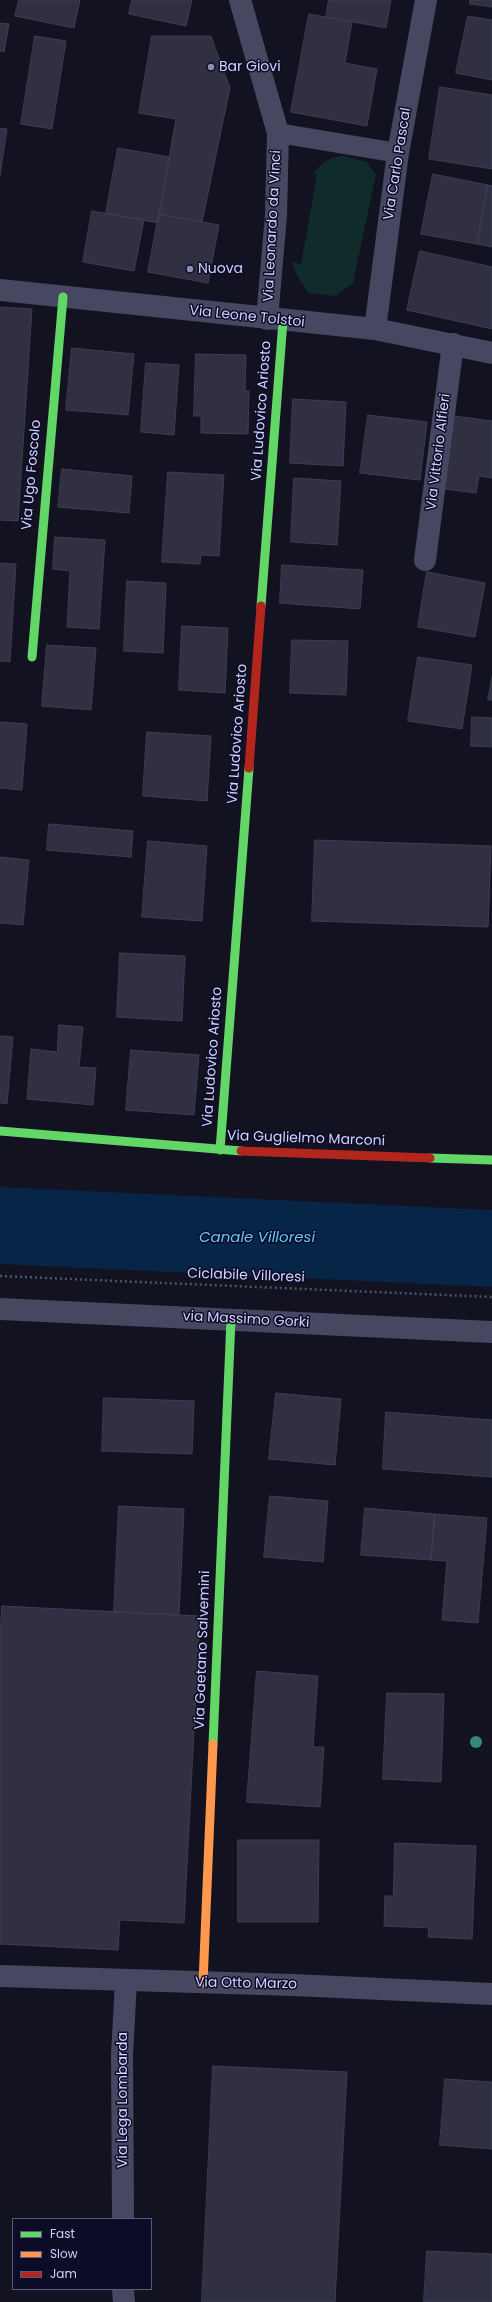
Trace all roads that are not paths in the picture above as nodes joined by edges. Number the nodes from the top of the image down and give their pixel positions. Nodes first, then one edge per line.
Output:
1 (240, 0) edge
2 (426, 0) edge
3 (278, 133) junction
4 (398, 152) junction
5 (0, 290) edge
6 (63, 297) junction
7 (275, 320) junction
8 (375, 329) junction
9 (453, 344) junction
10 (492, 352) edge
11 (425, 560) dead end
12 (32, 656) dead end
13 (0, 1131) edge
14 (220, 1150) junction
15 (492, 1160) edge
16 (0, 1309) edge
17 (231, 1319) junction
18 (492, 1332) edge
19 (0, 1976) edge
20 (126, 1981) junction
21 (203, 1983) junction
22 (492, 1994) edge
23 (123, 2218) edge
24 (124, 2290) edge
25 (124, 2302) edge

1 - 3 street, Via Leonardo da Vinci
2 - 4 street, Via Carlo Pascal
3 - 4 lane, Via Leonardo da Vinci
3 - 7 street, Via Leonardo da Vinci
4 - 8 street, Via Carlo Pascal
5 - 6 street, Via Leone Tolstoi
6 - 7 street, Via Leone Tolstoi
6 - 12 street, Via Ugo Foscolo
7 - 8 street, Via Leone Tolstoi
7 - 14 street, Via Ludovico Ariosto
8 - 9 street, Via Leone Tolstoi
9 - 10 street, Via Leone Tolstoi
9 - 11 street, Via Vittorio Alfieri
13 - 14 street, Via Guglielmo Marconi
14 - 15 street, Via Guglielmo Marconi
16 - 17 street, via Massimo Gorki
17 - 18 street, via Massimo Gorki
17 - 21 street, Via Gaetano Salvemini
19 - 20 street, Via Otto Marzo
20 - 21 street, Via Otto Marzo
20 - 23 street, Via Lega Lombarda
21 - 22 street, Via Otto Marzo
24 - 25 street

